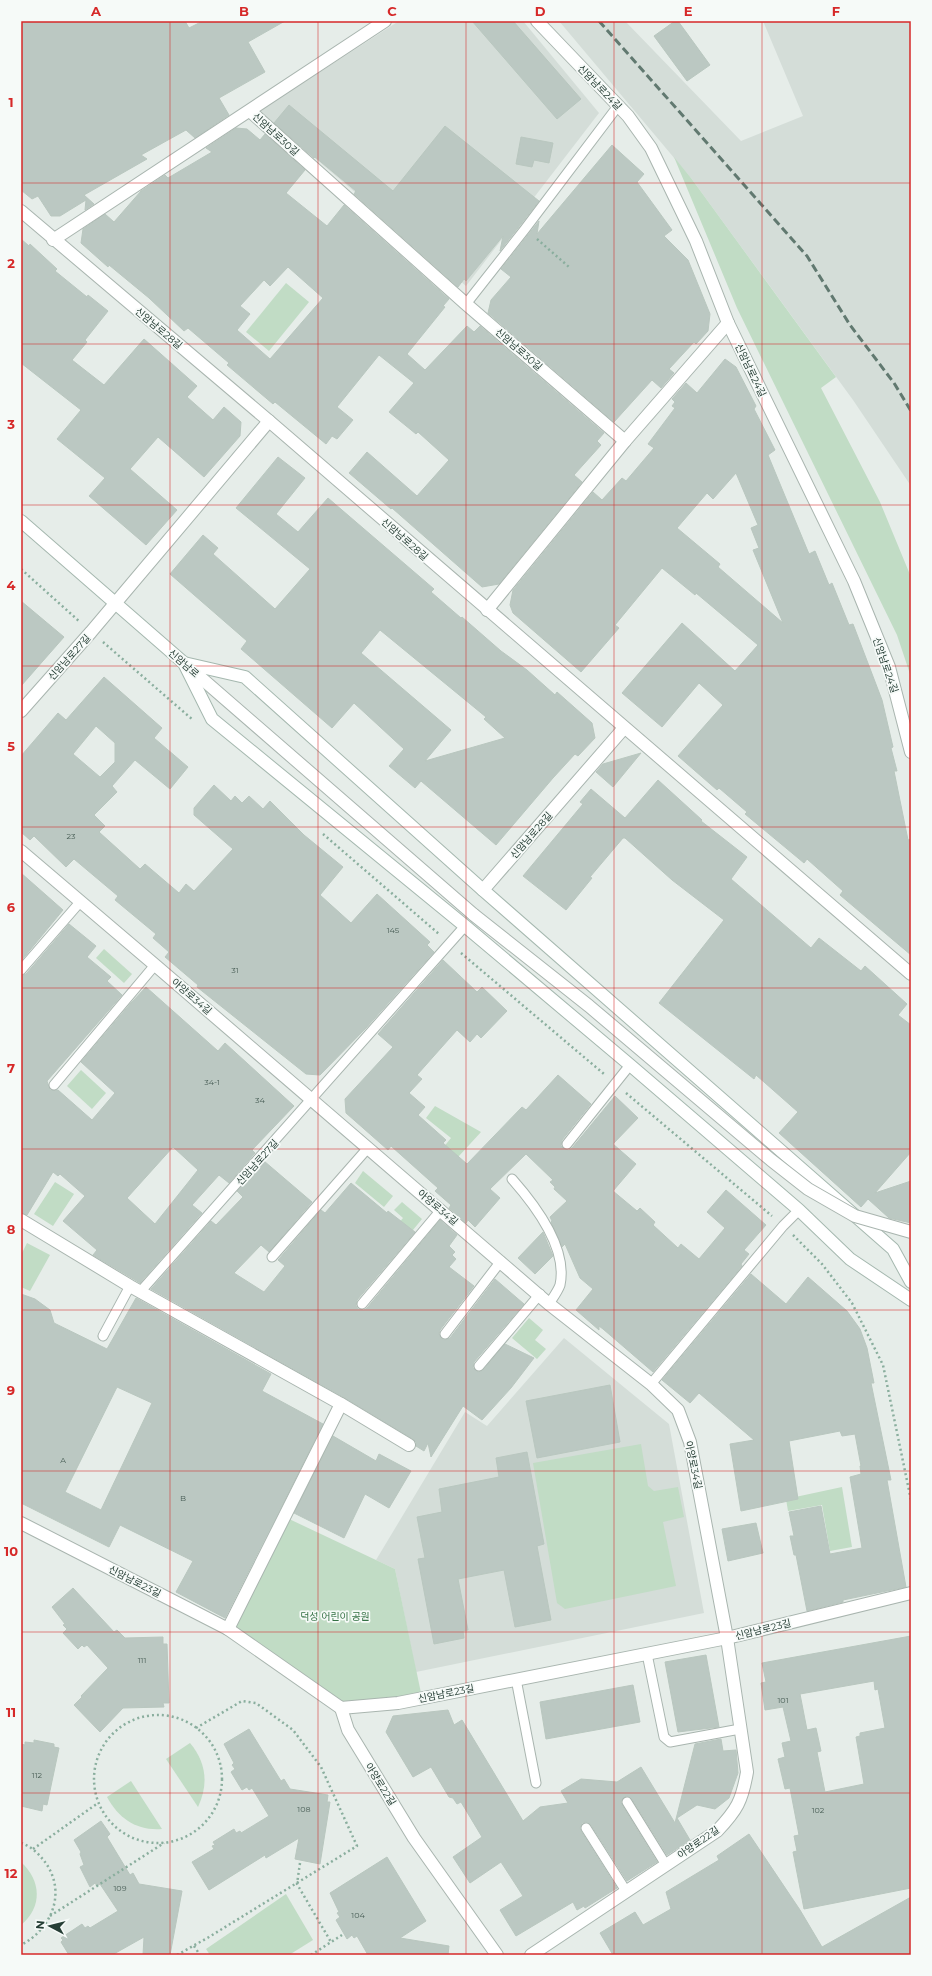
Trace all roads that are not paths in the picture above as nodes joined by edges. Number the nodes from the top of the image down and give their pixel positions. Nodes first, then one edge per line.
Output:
1 (385, 21) edge
2 (537, 21) edge
3 (618, 106) junction
4 (250, 111) junction
5 (21, 211) edge
6 (53, 240) junction
7 (466, 304) junction
8 (728, 323) junction
9 (269, 421) junction
10 (625, 441) junction
11 (21, 521) edge
12 (116, 603) junction
13 (487, 610) junction
14 (184, 663) junction
15 (21, 711) edge
16 (624, 728) junction
17 (911, 752) edge
18 (21, 851) edge
19 (483, 890) junction
20 (81, 901) junction
21 (465, 926) junction
22 (155, 964) junction
23 (21, 970) edge
24 (911, 974) edge
25 (630, 1065) junction
26 (54, 1085) dead end
27 (312, 1100) junction
28 (567, 1144) dead end
29 (368, 1149) junction
30 (512, 1179) dead end
31 (441, 1210) junction
32 (799, 1210) junction
33 (21, 1220) edge
34 (911, 1232) edge
35 (272, 1257) dead end
36 (501, 1261) junction
37 (911, 1282) edge
38 (135, 1289) junction
39 (540, 1294) junction
40 (911, 1300) edge
41 (362, 1304) dead end
42 (549, 1304) junction
43 (445, 1334) dead end
44 (103, 1336) dead end
45 (479, 1366) dead end
46 (650, 1384) junction
47 (341, 1404) junction
48 (409, 1446) dead end
49 (21, 1523) edge
50 (911, 1593) edge
51 (228, 1629) junction
52 (726, 1638) junction
53 (647, 1654) junction
54 (516, 1680) junction
55 (341, 1708) junction
56 (740, 1729) junction
57 (536, 1784) dead end
58 (627, 1802) dead end
59 (586, 1828) dead end
60 (666, 1865) junction
61 (626, 1891) junction
62 (497, 1955) edge
63 (531, 1955) edge

1 - 4 street, 신암남로30길
2 - 3 street, 신암남로24길
3 - 7 lane
3 - 8 street, 신암남로24길
4 - 6 street, 신암남로30길
4 - 7 street, 신암남로30길
5 - 6 street, 신암남로28길
6 - 9 street, 신암남로28길
7 - 10 street, 신암남로30길
8 - 10 street
8 - 17 street, 신암남로24길
9 - 12 street, 신암남로27길
9 - 13 street, 신암남로28길
10 - 13 street
11 - 12 street, 신암남로
12 - 14 street, 신암남로
12 - 15 street, 신암남로27길
13 - 16 street, 신암남로28길
14 - 19 street
14 - 21 street
14 - 34 street, 신암남로, bridge
16 - 19 street, 신암남로28길
16 - 24 street
18 - 20 street, 아양로34길
19 - 37 street
20 - 22 street, 아양로34길
20 - 23 lane
21 - 25 street
21 - 27 lane, 신암남로27길
22 - 26 lane
22 - 27 street, 아양로34길
25 - 28 lane
25 - 32 street
27 - 29 street, 아양로34길
27 - 38 lane, 신암남로27길
29 - 31 street, 아양로34길
29 - 35 lane
30 - 42 lane
31 - 36 street, 아양로34길
31 - 41 lane
32 - 40 street
32 - 46 lane
33 - 38 street
36 - 39 street, 아양로34길
36 - 43 lane
38 - 44 lane, 신암남로27길
38 - 47 street
39 - 42 street, 아양로34길
39 - 45 lane
42 - 46 street, 아양로34길
46 - 52 street, 아양로34길
47 - 48 street
47 - 51 street
49 - 51 street, 신암남로23길
50 - 52 street, 신암남로23길
51 - 55 street, 신암남로23길
52 - 53 street, 신암남로23길
52 - 56 street, 아양로22길
53 - 54 street, 신암남로23길
53 - 56 lane
54 - 55 street, 신암남로23길
54 - 57 lane
55 - 62 street, 아양로22길
56 - 60 street, 아양로22길
58 - 60 lane
59 - 61 lane
60 - 61 street, 아양로22길
61 - 63 street, 아양로22길

